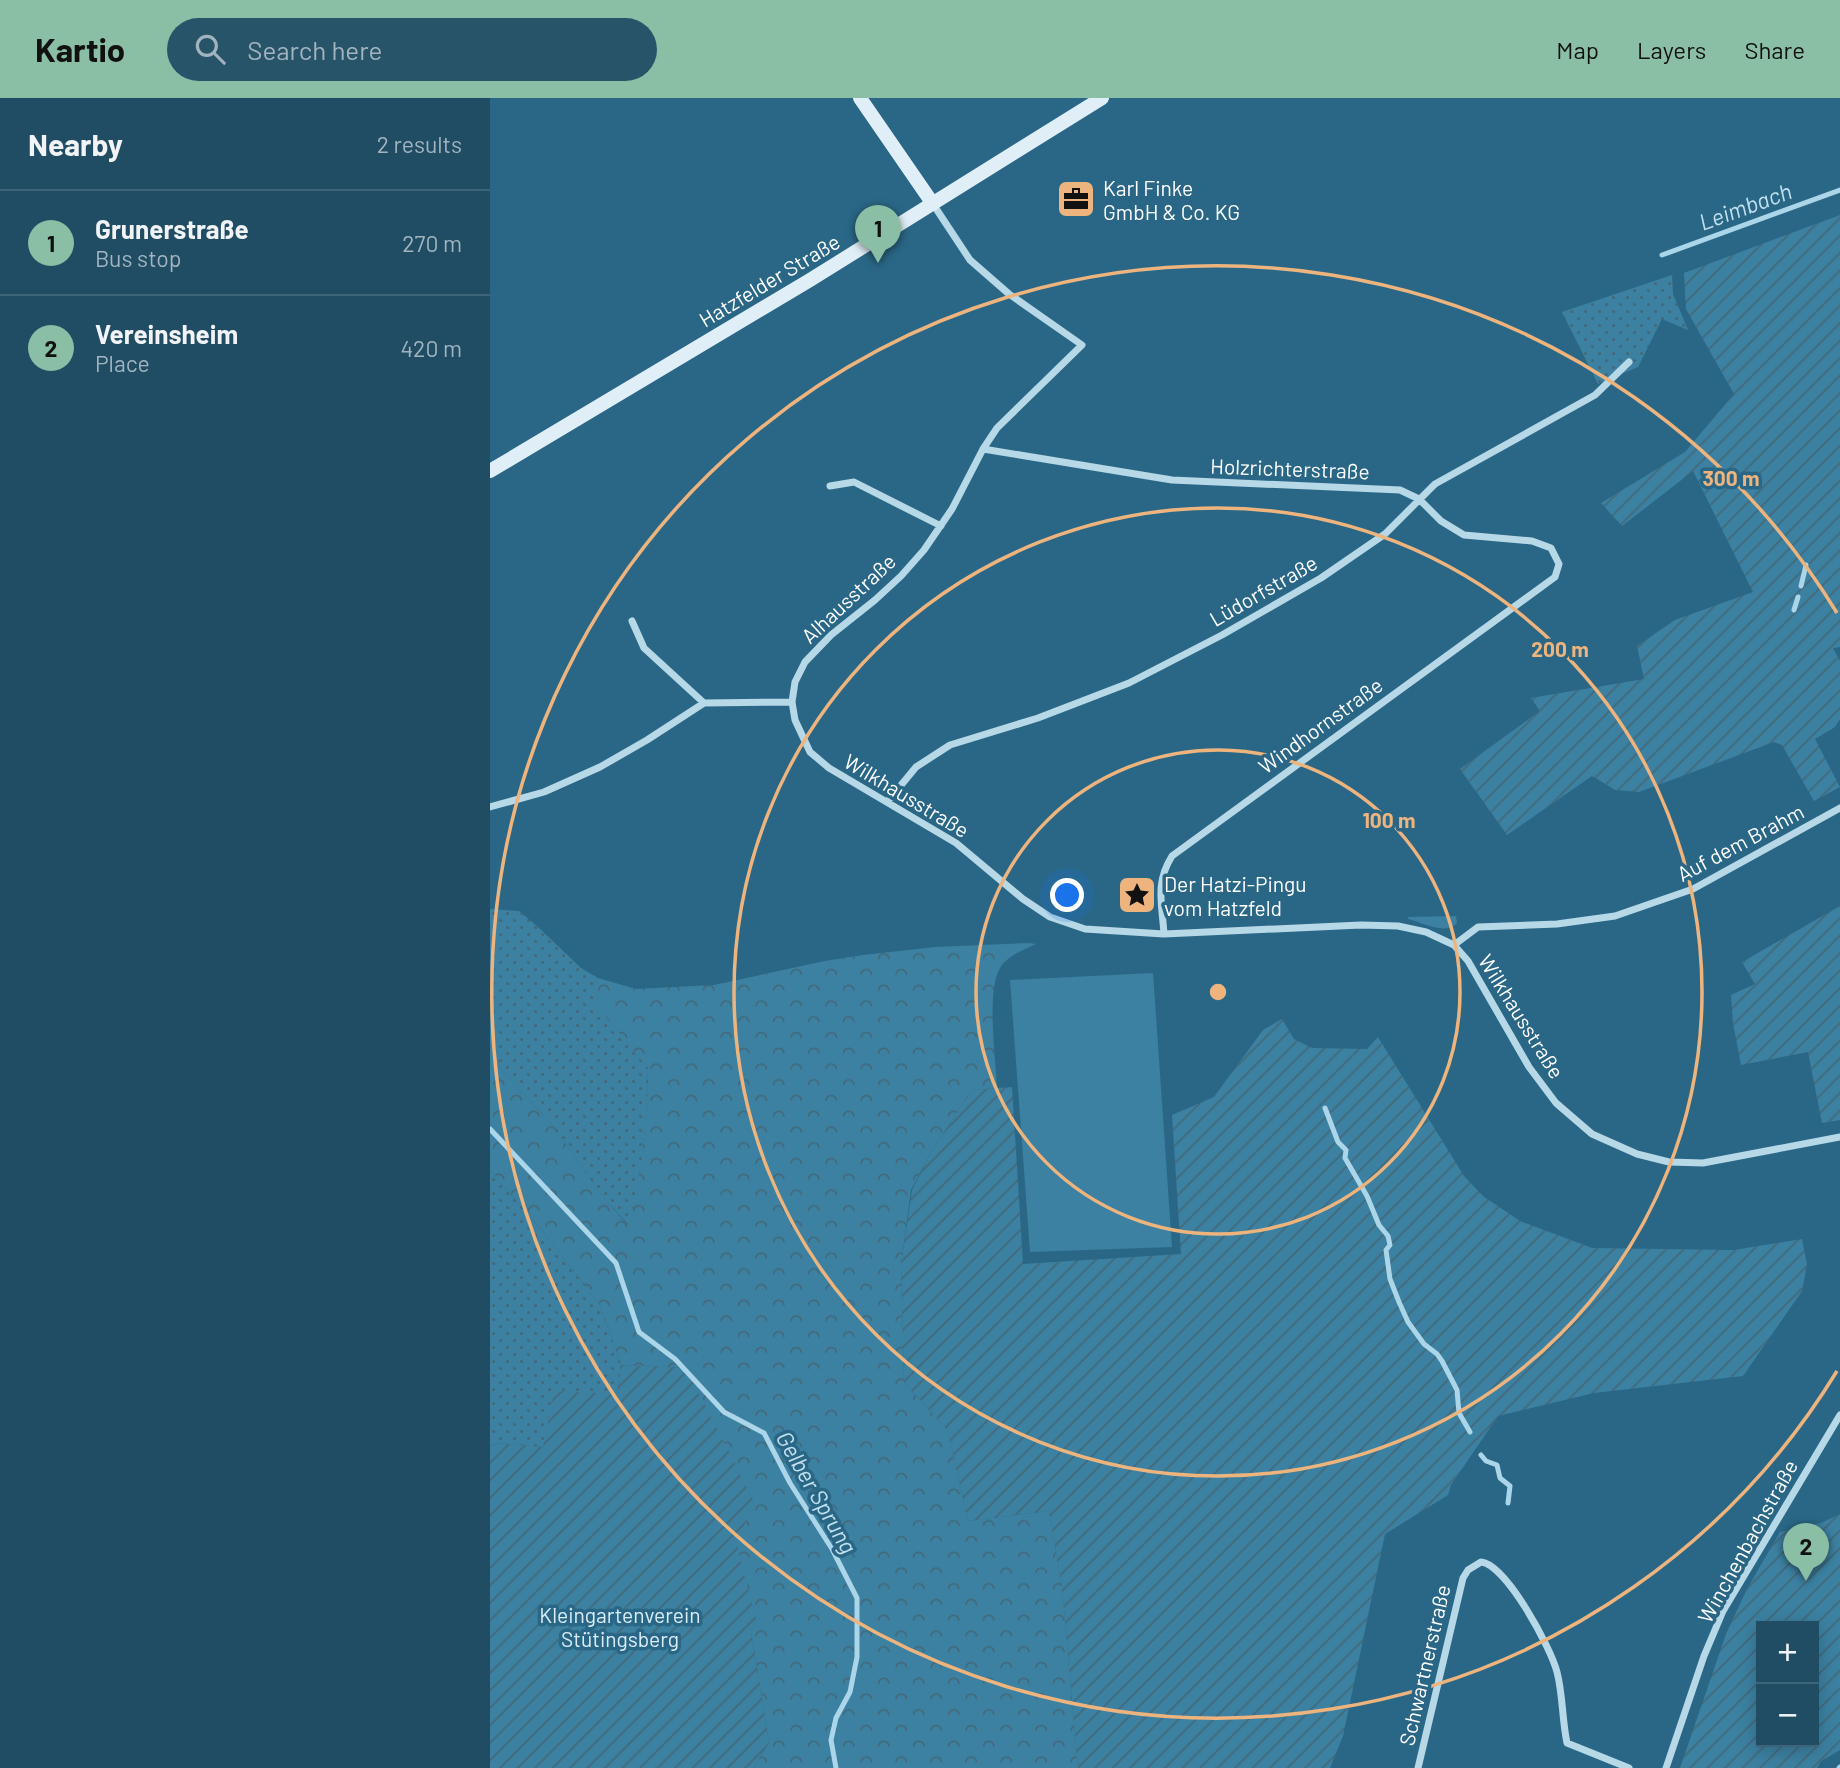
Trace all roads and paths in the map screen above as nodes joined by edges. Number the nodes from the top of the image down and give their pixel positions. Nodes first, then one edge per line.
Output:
1 (860, 98) edge
2 (1102, 98) edge
3 (933, 204) junction
4 (1629, 362) dead end
5 (983, 449) junction
6 (490, 471) edge
7 (830, 486) dead end
8 (1419, 499) junction
9 (941, 526) junction
10 (1555, 577) joint
11 (632, 621) dead end
12 (792, 702) junction
13 (704, 703) junction
14 (888, 801) junction
15 (490, 807) edge
16 (1840, 808) edge
17 (1164, 934) junction
18 (1454, 945) junction
19 (1840, 1137) edge
20 (1840, 1415) edge
21 (1418, 1768) edge
22 (1629, 1768) edge
23 (1666, 1768) edge

1 - 3 main road
2 - 3 main road, Hatzfelder Straße
3 - 5 street, Alhausstraße
3 - 6 main road, Hatzfelder Straße
4 - 8 street, Lüdorfstraße
5 - 8 street, Holzrichterstraße
5 - 9 street, Alhausstraße
7 - 9 street
8 - 10 street, Holzrichterstraße
8 - 14 street, Lüdorfstraße
9 - 12 street, Alhausstraße
10 - 17 street, Windhornstraße
11 - 13 street
12 - 13 street
12 - 14 street, Wilkhausstraße
13 - 15 street
14 - 17 street, Wilkhausstraße
16 - 18 street, Auf dem Brahm
17 - 18 street, Wilkhausstraße
18 - 19 street, Wilkhausstraße
20 - 23 street, Winchenbachstraße
21 - 22 street, Schwartnerstraße

